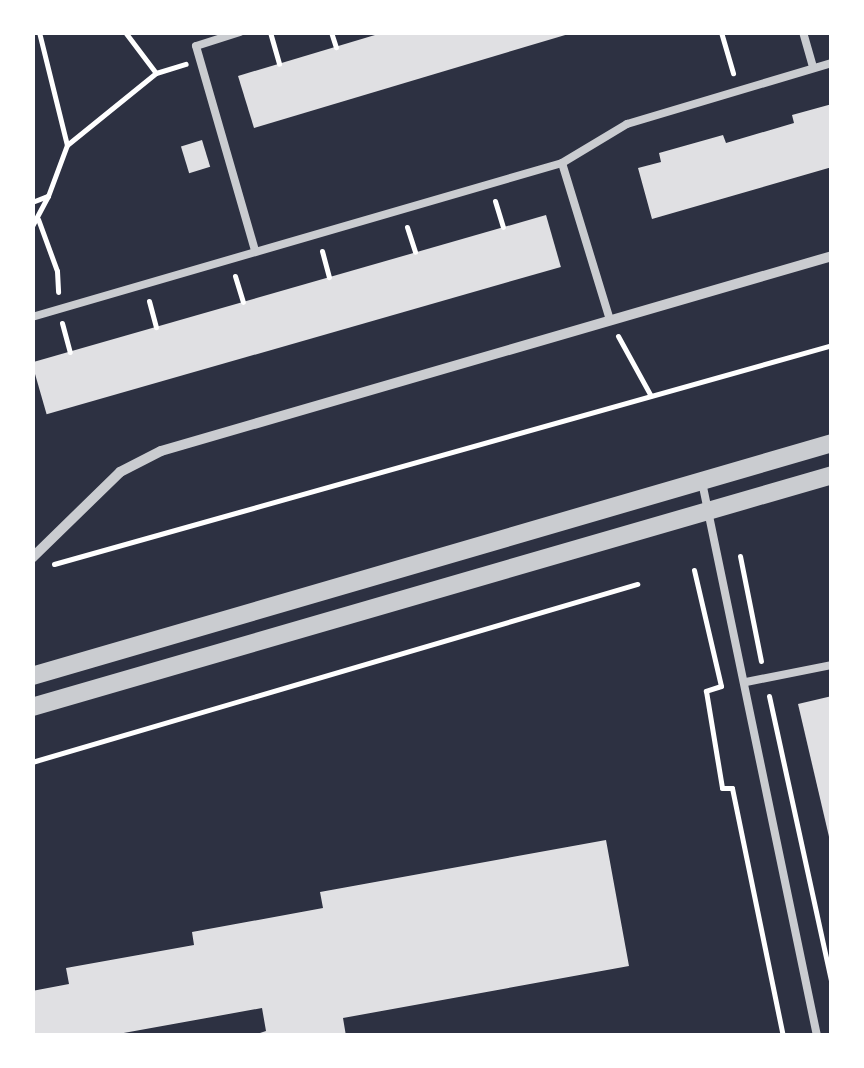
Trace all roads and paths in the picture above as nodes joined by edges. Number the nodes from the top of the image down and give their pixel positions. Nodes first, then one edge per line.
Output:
1 (39, 32) edge
2 (124, 32) edge
3 (240, 32) edge
4 (270, 32) edge
5 (331, 32) edge
6 (721, 32) edge
7 (803, 32) edge
8 (336, 47) dead end
9 (200, 59) junction
10 (832, 63) edge
11 (279, 64) dead end
12 (813, 68) junction
13 (156, 73) junction
14 (738, 91) junction
15 (67, 145) junction
16 (562, 162) junction
17 (490, 183) junction
18 (48, 196) junction
19 (32, 202) edge
20 (402, 208) junction
21 (38, 219) junction
22 (32, 226) edge
23 (502, 227) dead end
24 (316, 233) junction
25 (255, 251) junction
26 (415, 252) dead end
27 (832, 256) edge
28 (230, 258) junction
29 (329, 277) dead end
30 (144, 284) junction
31 (243, 302) dead end
32 (59, 310) junction
33 (32, 317) edge
34 (610, 320) junction
35 (156, 327) dead end
36 (832, 345) edge
37 (70, 352) dead end
38 (651, 396) junction
39 (832, 443) edge
40 (832, 474) edge
41 (702, 481) junction
42 (710, 510) junction
43 (740, 556) dead end
44 (32, 558) edge
45 (52, 564) dead end
46 (694, 570) dead end
47 (637, 584) dead end
48 (832, 665) edge
49 (32, 676) edge
50 (765, 678) junction
51 (746, 682) junction
52 (32, 707) edge
53 (32, 762) edge
54 (832, 984) edge
55 (783, 1036) edge
56 (817, 1036) edge

1 - 15 path
2 - 13 path
3 - 9 lane
4 - 11 path
5 - 8 path
6 - 14 path
7 - 12 lane
9 - 13 path
9 - 25 lane
10 - 12 lane
12 - 14 lane
13 - 15 path
14 - 16 lane
15 - 18 path
16 - 17 lane
16 - 34 lane
17 - 20 lane
17 - 23 path
18 - 19 path
18 - 21 path
20 - 24 lane
20 - 26 path
21 - 22 path
21 - 32 path
24 - 25 lane
24 - 29 path
25 - 28 lane
27 - 34 street
28 - 30 lane
28 - 31 path
30 - 32 lane
30 - 35 path
32 - 33 lane
32 - 37 path
34 - 38 path
34 - 44 street
36 - 38 path
38 - 45 path
39 - 41 street
40 - 42 street
41 - 42 lane
41 - 49 street
42 - 51 lane
42 - 52 street
43 - 50 path
46 - 55 path
47 - 53 path
48 - 50 lane
50 - 51 lane
50 - 54 path
51 - 56 lane

